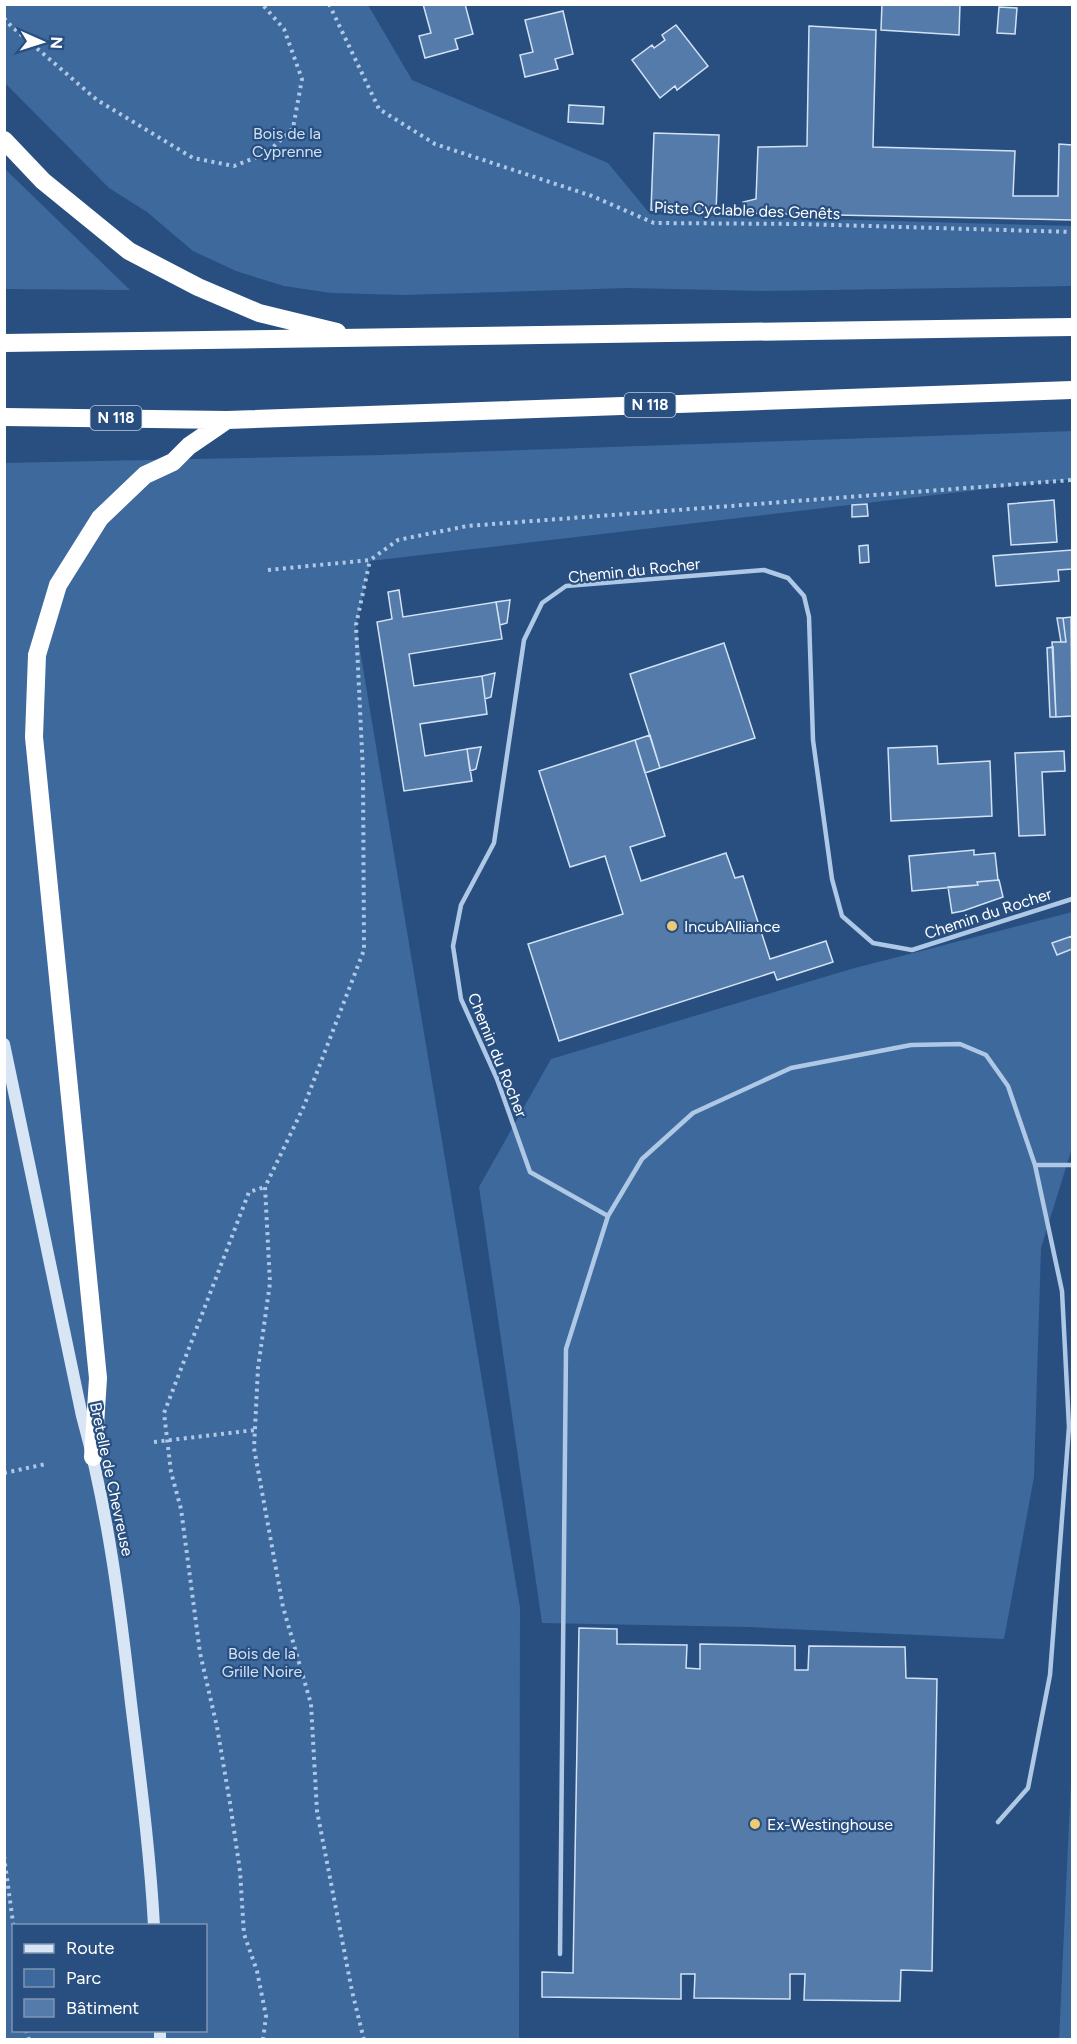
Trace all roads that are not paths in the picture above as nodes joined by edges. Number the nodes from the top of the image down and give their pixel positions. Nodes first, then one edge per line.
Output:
1 (4, 140) edge
2 (1072, 327) edge
3 (365, 339) junction
4 (4, 343) edge
5 (1072, 390) edge
6 (4, 417) edge
7 (227, 420) junction
8 (1072, 899) edge
9 (4, 1044) edge
10 (1035, 1165) junction
11 (1072, 1165) edge
12 (608, 1216) junction
13 (93, 1457) junction
14 (998, 1822) dead end
15 (154, 1924) edge
16 (560, 1954) dead end

1 - 3 highway
2 - 3 highway
3 - 4 highway
5 - 7 highway, N 118
6 - 7 highway, N 118
7 - 13 highway
8 - 12 lane, Chemin du Rocher
9 - 13 main road, Bretelle de Chevreuse
10 - 11 lane
10 - 12 lane
10 - 14 lane
12 - 16 lane
13 - 15 main road, Bretelle de Chevreuse

